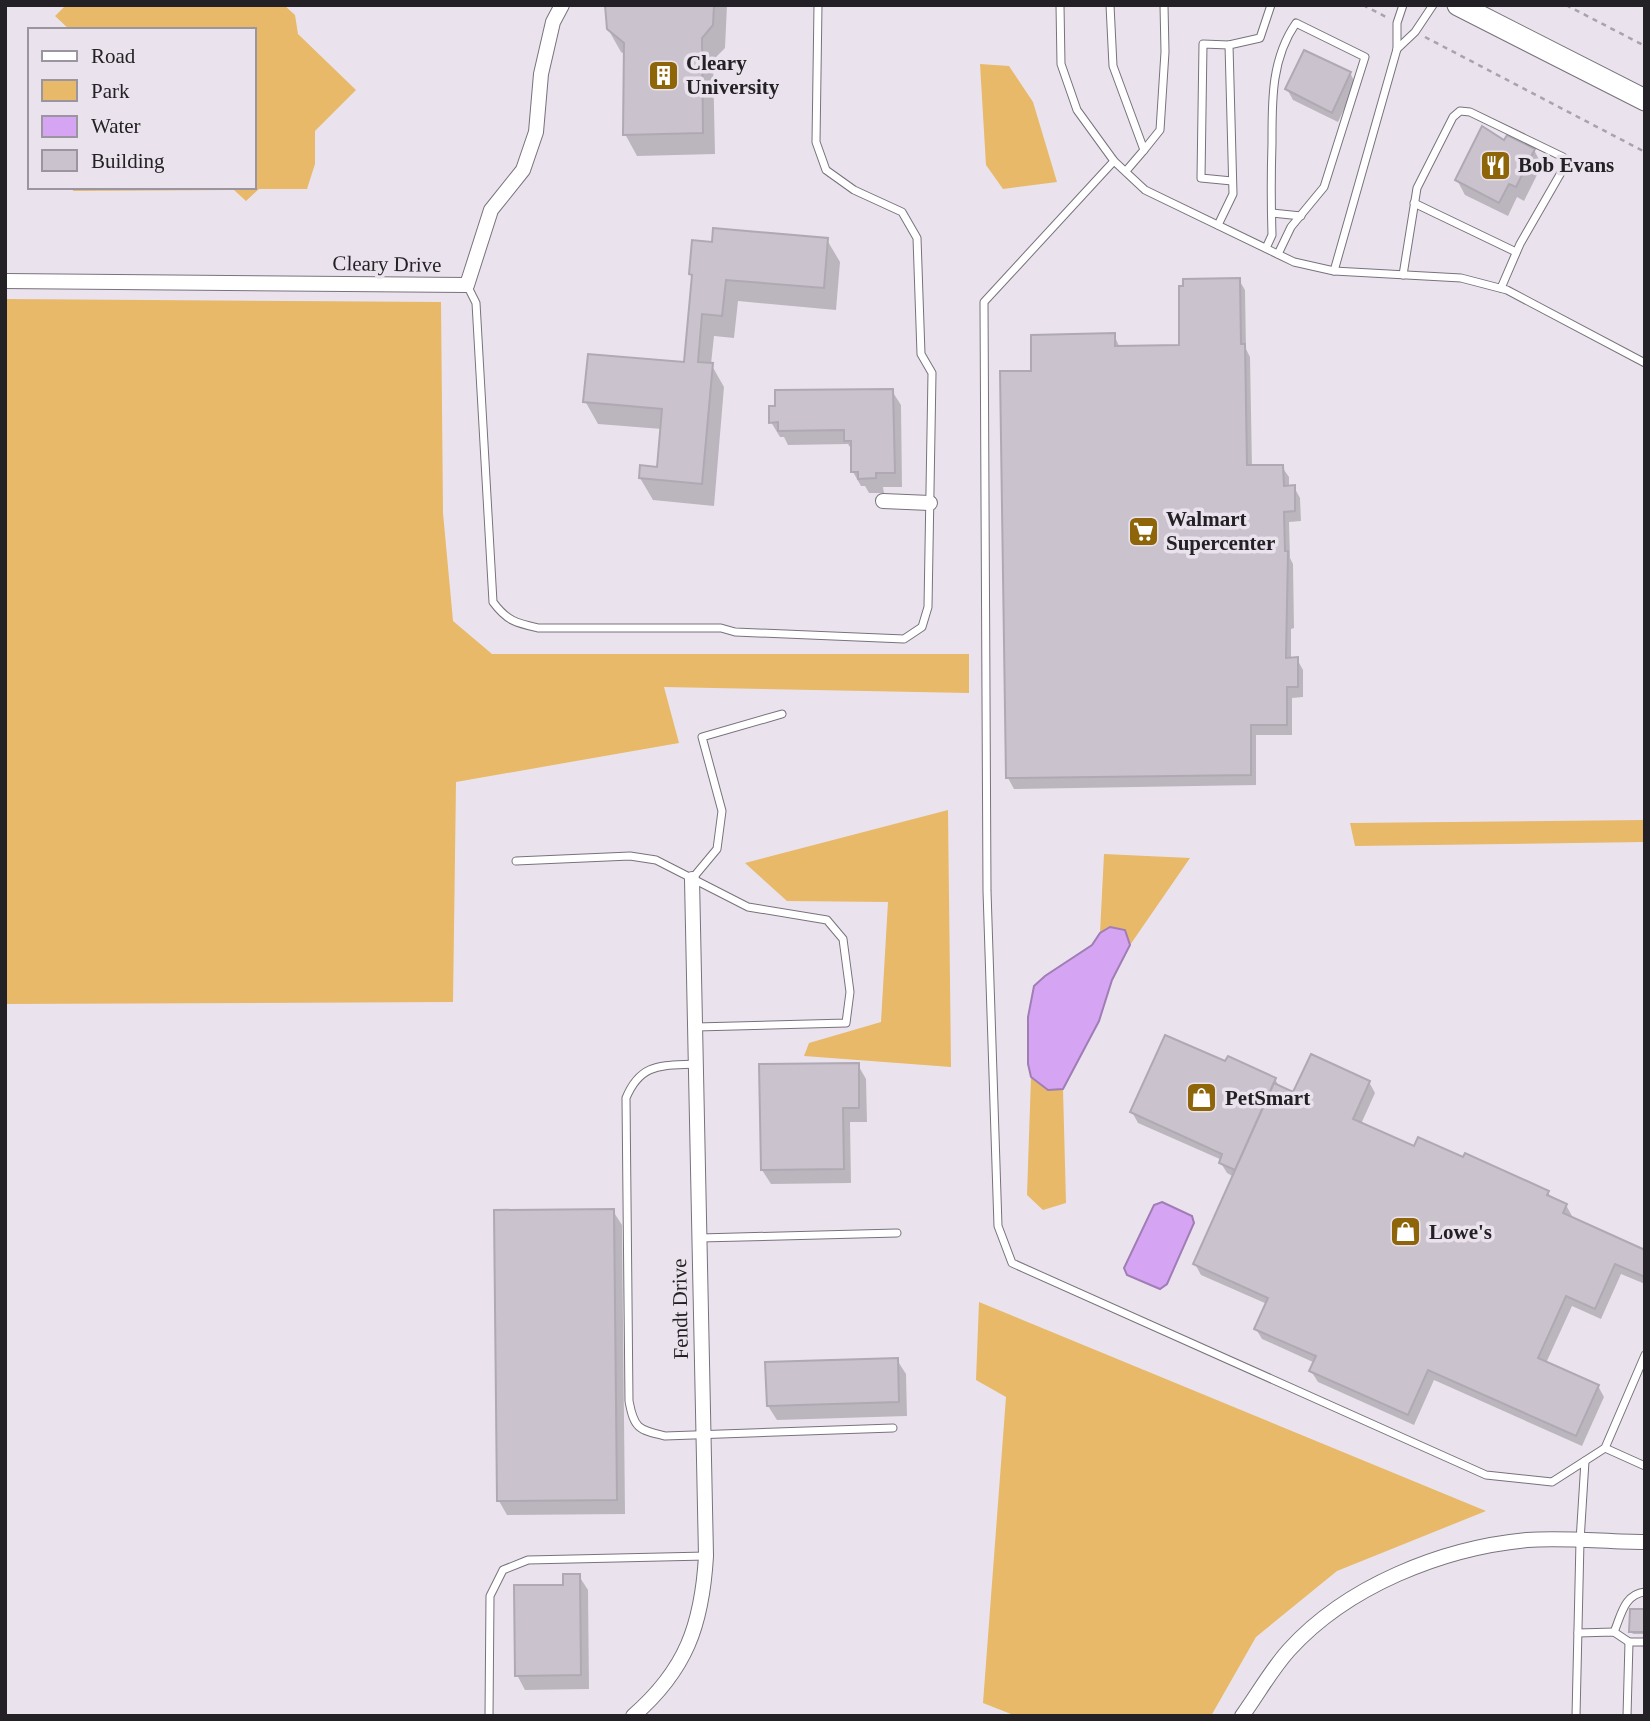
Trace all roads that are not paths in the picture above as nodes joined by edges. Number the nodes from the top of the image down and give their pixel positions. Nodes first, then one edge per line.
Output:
1 (562, 5) edge
2 (818, 5) edge
3 (1060, 5) edge
4 (1110, 5) edge
5 (1164, 5) edge
6 (1271, 5) edge
7 (1403, 5) edge
8 (1433, 5) edge
9 (1458, 5) edge
10 (1229, 45) junction
11 (1397, 49) junction
12 (1645, 100) edge
13 (1144, 150) junction
14 (1114, 161) junction
15 (1126, 172) junction
16 (1232, 181) junction
17 (1414, 203) junction
18 (1272, 213) junction
19 (1301, 216) junction
20 (1218, 225) junction
21 (1266, 248) junction
22 (1517, 252) junction
23 (1278, 254) junction
24 (1334, 271) junction
25 (1403, 275) junction
26 (5, 281) edge
27 (467, 285) junction
28 (1501, 288) junction
29 (1645, 363) edge
30 (883, 501) dead end
31 (930, 503) junction
32 (782, 714) dead end
33 (516, 861) dead end
34 (692, 878) junction
35 (695, 1027) junction
36 (696, 1064) junction
37 (897, 1233) dead end
38 (699, 1238) junction
39 (1645, 1354) edge
40 (893, 1428) dead end
41 (704, 1435) junction
42 (1605, 1448) junction
43 (1585, 1461) junction
44 (1645, 1466) edge
45 (1580, 1541) junction
46 (1645, 1542) edge
47 (706, 1556) junction
48 (1645, 1592) edge
49 (1614, 1632) junction
50 (1578, 1633) junction
51 (1629, 1642) junction
52 (1645, 1642) edge
53 (489, 1716) edge
54 (633, 1716) edge
55 (1242, 1716) edge
56 (1576, 1716) edge
57 (1627, 1716) edge

1 - 27 street, Cleary Drive
2 - 31 lane
3 - 14 lane
4 - 13 lane
5 - 13 lane
6 - 10 lane
7 - 11 lane
8 - 11 lane
9 - 12 main road
10 - 16 lane
10 - 16 lane
11 - 24 lane
13 - 15 lane
14 - 15 lane
14 - 43 lane
15 - 20 lane
16 - 20 lane
17 - 22 lane
17 - 22 lane
17 - 25 lane
18 - 19 lane
18 - 19 lane
18 - 21 lane
19 - 23 lane
20 - 21 lane
21 - 23 lane
22 - 28 lane
23 - 24 lane
24 - 25 lane
25 - 28 lane
26 - 27 street, Cleary Drive
27 - 31 lane
28 - 29 lane
30 - 31 street
32 - 34 lane
33 - 34 lane
34 - 35 street, Fendt Drive
34 - 35 lane
35 - 36 street, Fendt Drive
36 - 38 street, Fendt Drive
36 - 41 lane
37 - 38 lane
38 - 41 street, Fendt Drive
39 - 42 lane
40 - 41 lane
41 - 47 street, Fendt Drive
42 - 43 lane
42 - 44 lane
43 - 45 lane
45 - 46 street
45 - 50 lane
45 - 55 street
47 - 53 lane
47 - 54 street, Fendt Drive
48 - 49 lane
49 - 50 lane
49 - 51 lane
50 - 56 lane
51 - 52 lane
51 - 57 lane

